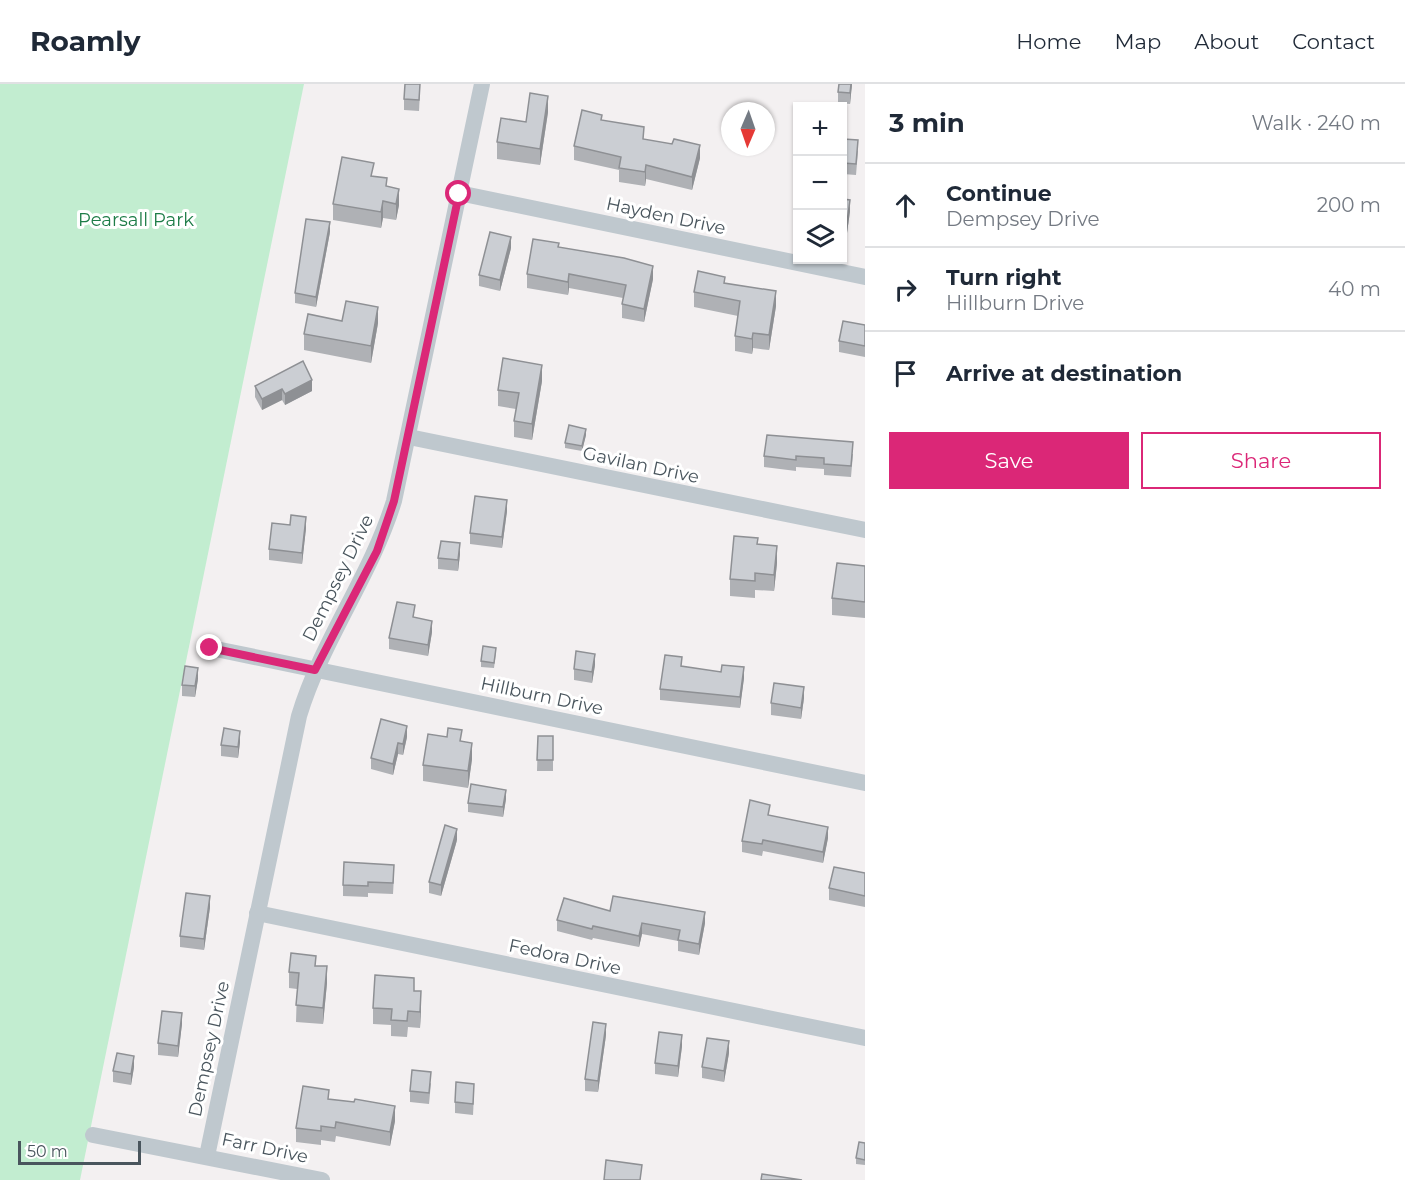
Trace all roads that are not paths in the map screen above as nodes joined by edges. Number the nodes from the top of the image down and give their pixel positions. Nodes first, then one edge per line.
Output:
1 (482, 84) edge
2 (459, 194) junction
3 (865, 277) edge
4 (409, 437) junction
5 (865, 530) edge
6 (210, 648) dead end
7 (315, 670) junction
8 (865, 783) edge
9 (257, 913) junction
10 (865, 1038) edge
11 (93, 1135) dead end
12 (207, 1156) junction
13 (322, 1180) edge

1 - 2 street, Dempsey Drive
2 - 3 street, Hayden Drive
2 - 4 street, Dempsey Drive
4 - 5 street, Gavilan Drive
4 - 7 street, Dempsey Drive
6 - 7 street, Hillburn Drive
7 - 8 street, Hillburn Drive
7 - 9 street, Dempsey Drive
9 - 10 street, Fedora Drive
9 - 12 street, Dempsey Drive
11 - 12 street, Farr Drive
12 - 13 street, Farr Drive

